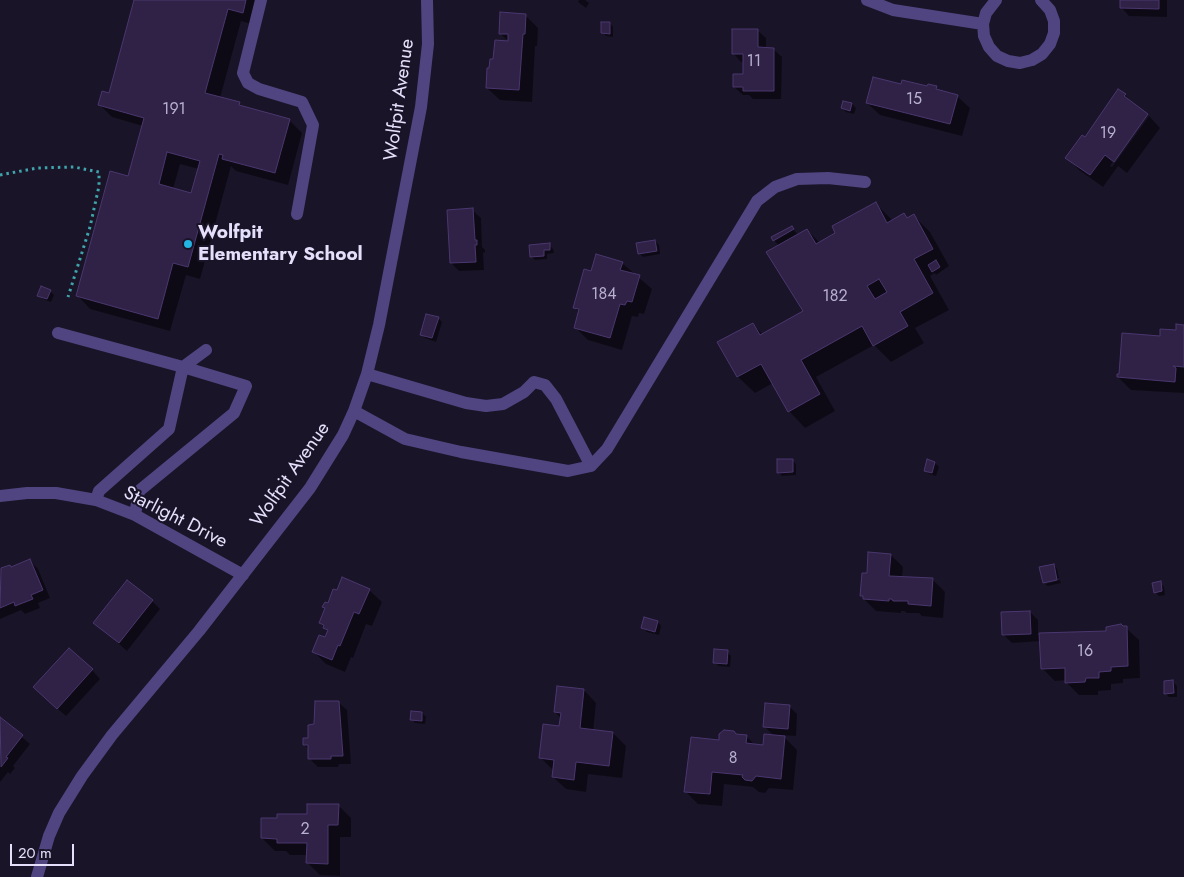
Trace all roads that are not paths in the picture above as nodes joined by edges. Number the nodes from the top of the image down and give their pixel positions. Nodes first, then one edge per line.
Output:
1 (261, 0) edge
2 (427, 0) edge
3 (867, 0) edge
4 (996, 0) edge
5 (1042, 0) edge
6 (983, 24) junction
7 (865, 182) dead end
8 (297, 214) dead end
9 (58, 333) dead end
10 (206, 350) dead end
11 (183, 367) junction
12 (368, 374) junction
13 (354, 410) junction
14 (590, 466) junction
15 (0, 496) edge
16 (96, 500) junction
17 (135, 515) junction
18 (243, 575) junction
19 (37, 877) edge

1 - 8 street
2 - 12 street, Wolfpit Avenue
3 - 6 street
4 - 6 street
5 - 6 street
7 - 14 street
9 - 11 street
10 - 11 street
11 - 16 street
11 - 17 street
12 - 13 street, Wolfpit Avenue
12 - 14 street
13 - 14 street
13 - 18 street, Wolfpit Avenue
15 - 16 street, Starlight Drive
16 - 17 street, Starlight Drive
17 - 18 street, Starlight Drive
18 - 19 street, Wolfpit Avenue

